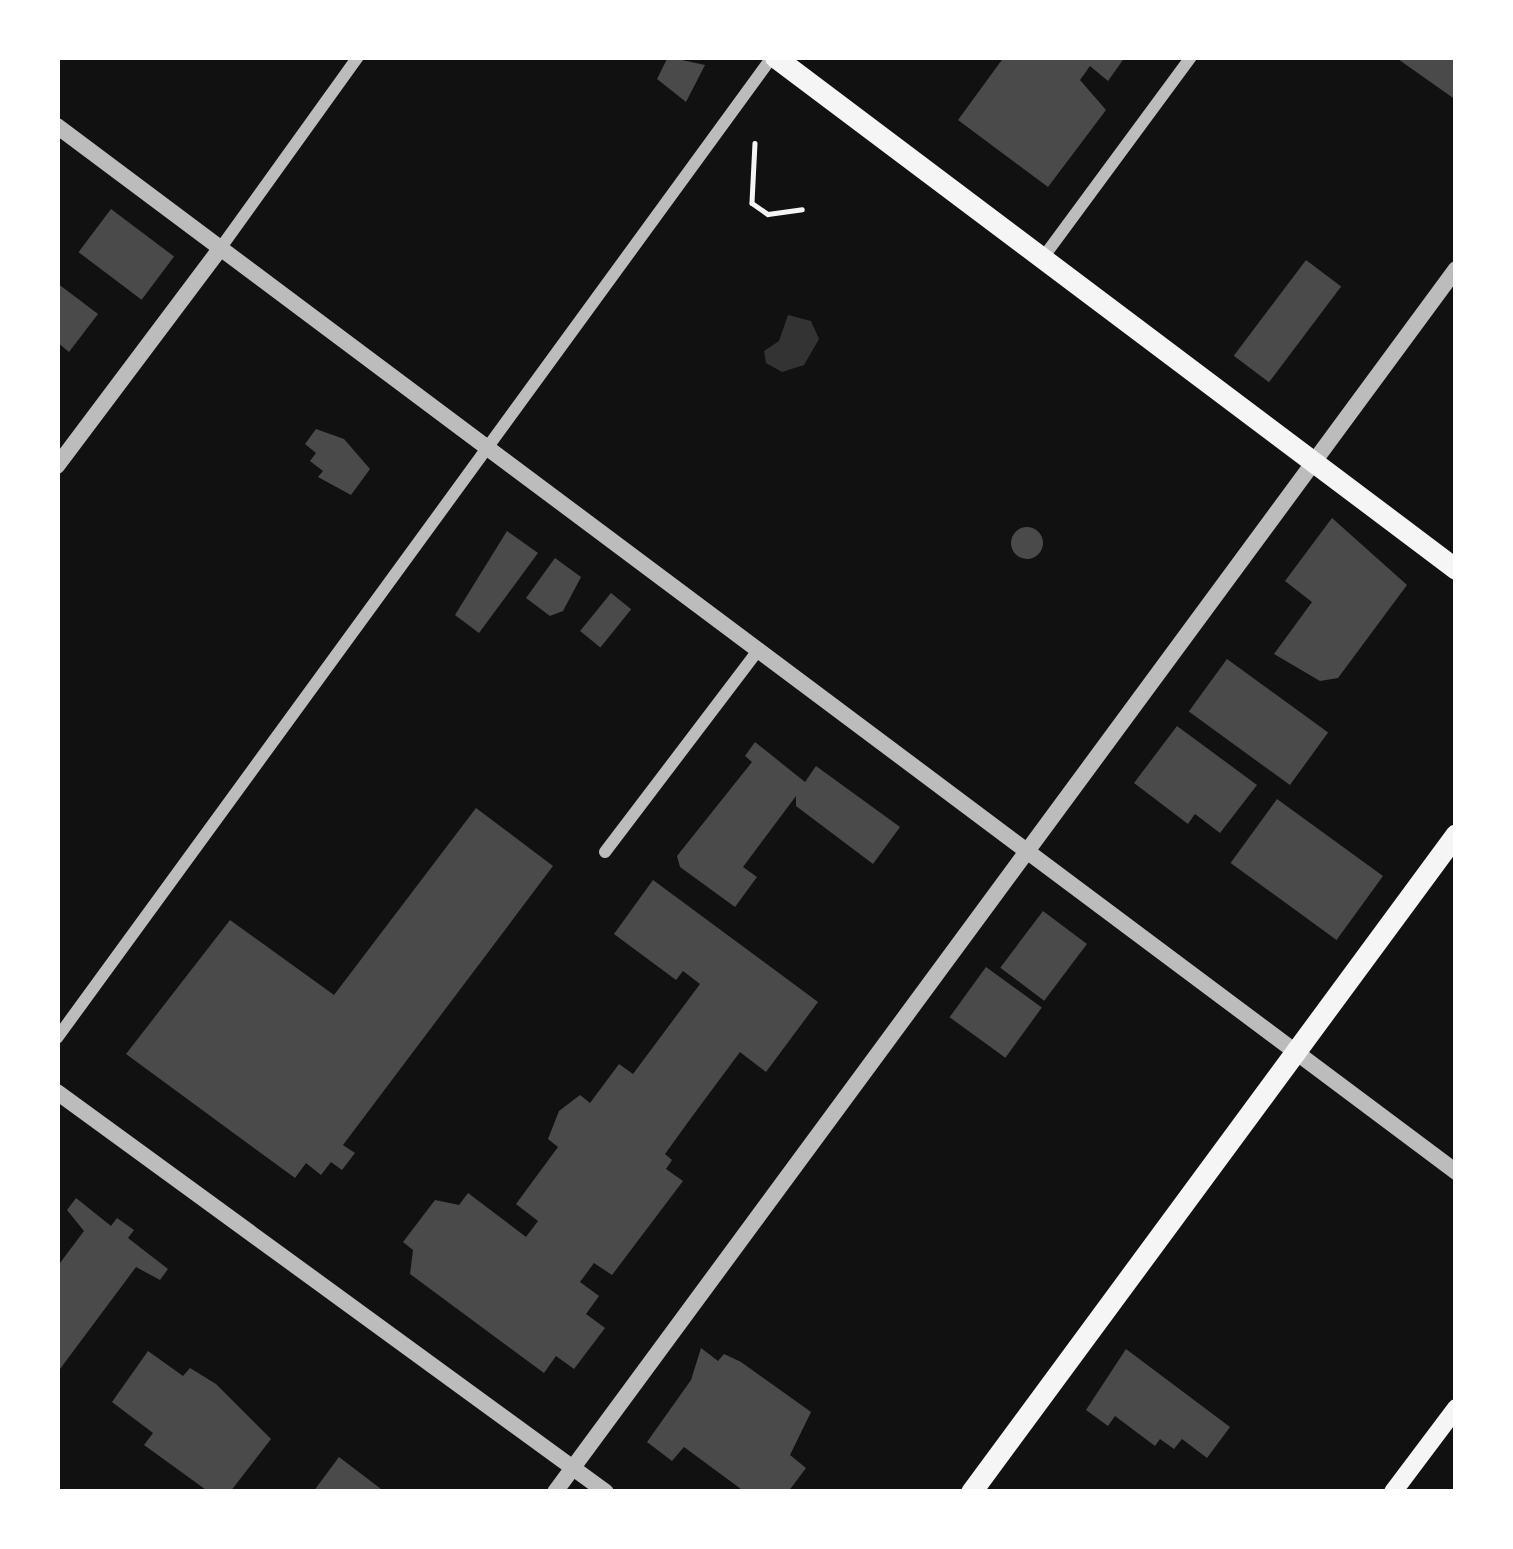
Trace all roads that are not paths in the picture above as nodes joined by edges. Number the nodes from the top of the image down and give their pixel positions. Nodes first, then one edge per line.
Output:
1 (358, 57) edge
2 (774, 57) edge
3 (1191, 57) edge
4 (57, 126) edge
5 (222, 246) junction
6 (1041, 260) junction
7 (1456, 269) edge
8 (490, 448) junction
9 (1313, 464) junction
10 (57, 466) edge
11 (1456, 569) edge
12 (758, 649) junction
13 (1456, 834) edge
14 (605, 852) dead end
15 (1025, 856) junction
16 (57, 1038) edge
17 (1295, 1054) junction
18 (57, 1092) edge
19 (1456, 1172) edge
20 (1456, 1408) edge
21 (573, 1467) junction
22 (555, 1492) edge
23 (606, 1492) edge
24 (971, 1492) edge
25 (1393, 1492) edge

1 - 5 street
2 - 6 main road
2 - 8 street
3 - 6 street
4 - 5 street
5 - 8 street
5 - 10 street
6 - 9 main road
7 - 9 street
8 - 12 street
8 - 16 street
9 - 11 main road
9 - 15 street
12 - 14 street
12 - 15 street
13 - 17 main road
15 - 17 street
15 - 21 street
17 - 19 street
17 - 24 main road
18 - 21 street
20 - 25 main road
21 - 22 street
21 - 23 street

